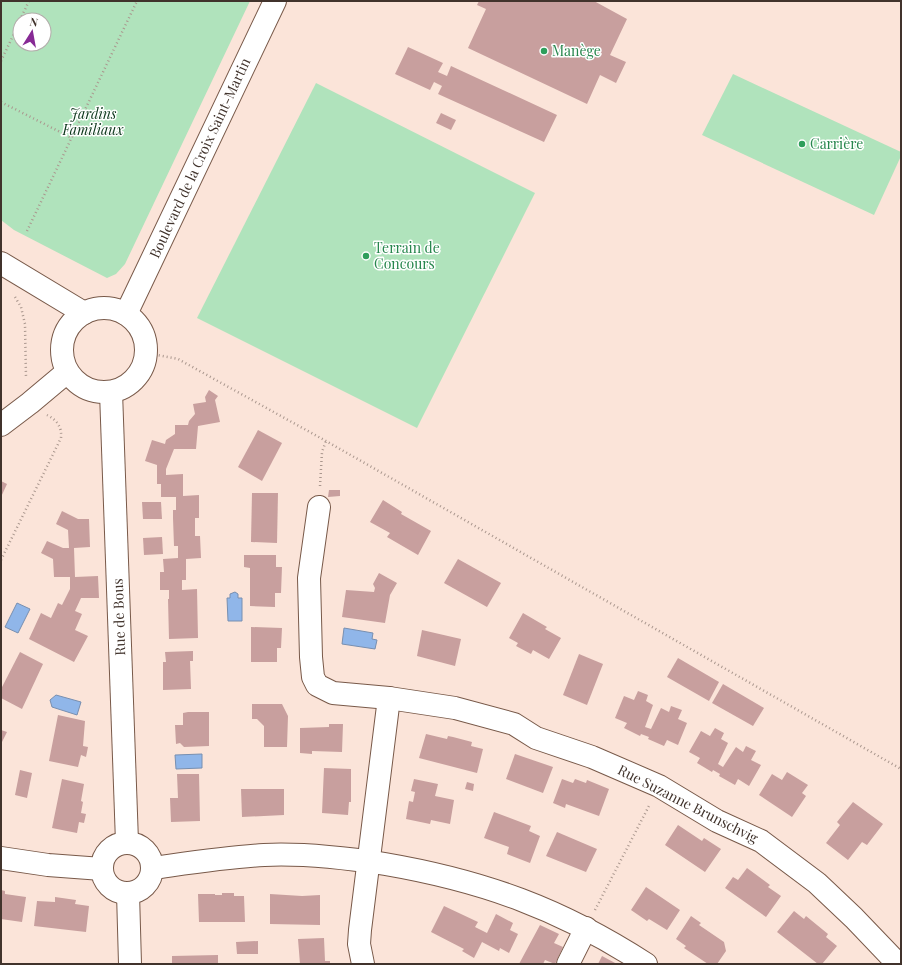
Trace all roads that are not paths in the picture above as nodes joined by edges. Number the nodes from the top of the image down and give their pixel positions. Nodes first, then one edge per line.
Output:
1 (275, 1) edge
2 (1, 264) edge
3 (84, 313) junction
4 (126, 314) junction
5 (67, 372) junction
6 (112, 392) junction
7 (1, 425) edge
8 (319, 507) road end
9 (389, 698) junction
10 (126, 842) junction
11 (1, 858) edge
12 (368, 861) junction
13 (153, 868) junction
14 (102, 869) junction
15 (128, 893) junction
16 (586, 928) junction
17 (885, 960) edge
18 (130, 964) edge
19 (363, 964) edge
20 (568, 964) edge
21 (646, 964) edge

1 - 4 street, Boulevard de la Croix Saint-Martin
2 - 3 street
3 - 4 street
3 - 5 street
4 - 6 street
5 - 6 street
5 - 7 street
6 - 10 street, Rue de Bous
8 - 9 street, Rue Suzanne Brunschvig
9 - 12 street
9 - 17 street, Rue Suzanne Brunschvig
10 - 13 street
10 - 14 street
11 - 14 street
12 - 13 street
12 - 16 street
12 - 19 street
13 - 15 street
14 - 15 street
15 - 18 street
16 - 20 street
16 - 21 street

